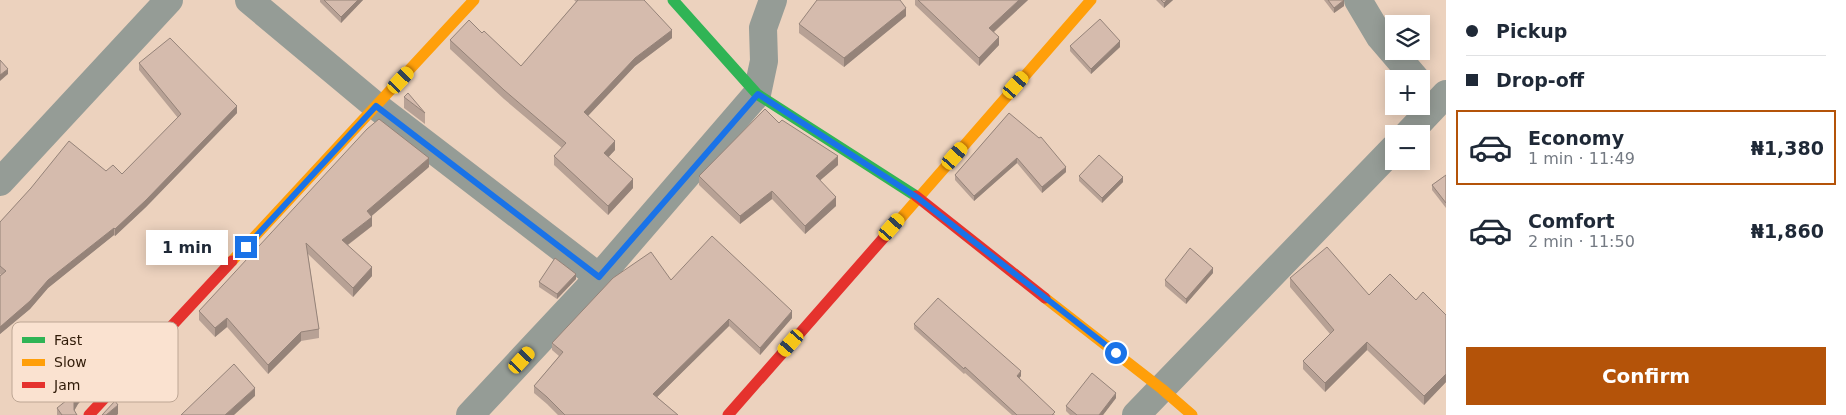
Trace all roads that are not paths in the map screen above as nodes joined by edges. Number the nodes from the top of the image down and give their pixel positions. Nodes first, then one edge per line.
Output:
1 (169, 0) edge
2 (249, 0) edge
3 (474, 0) edge
4 (674, 0) edge
5 (774, 0) edge
6 (1091, 0) edge
7 (1358, 0) edge
8 (1408, 70) edge
9 (758, 94) junction
10 (1435, 94) edge
11 (376, 106) junction
12 (1414, 125) edge
13 (1385, 157) edge
14 (0, 182) edge
15 (918, 198) junction
16 (599, 277) junction
17 (176, 322) edge
18 (1162, 389) junction
19 (102, 402) edge
20 (90, 415) edge
21 (470, 415) edge
22 (728, 415) edge
23 (1136, 415) edge
24 (1192, 415) edge

1 - 14 street
2 - 11 street
3 - 11 street
4 - 9 street
5 - 9 street
6 - 15 street
7 - 8 street
9 - 15 street
9 - 16 street
10 - 12 street
11 - 16 street
11 - 17 street
13 - 18 street
15 - 18 street
15 - 22 street
16 - 21 street
18 - 23 street
18 - 24 street
19 - 20 street

